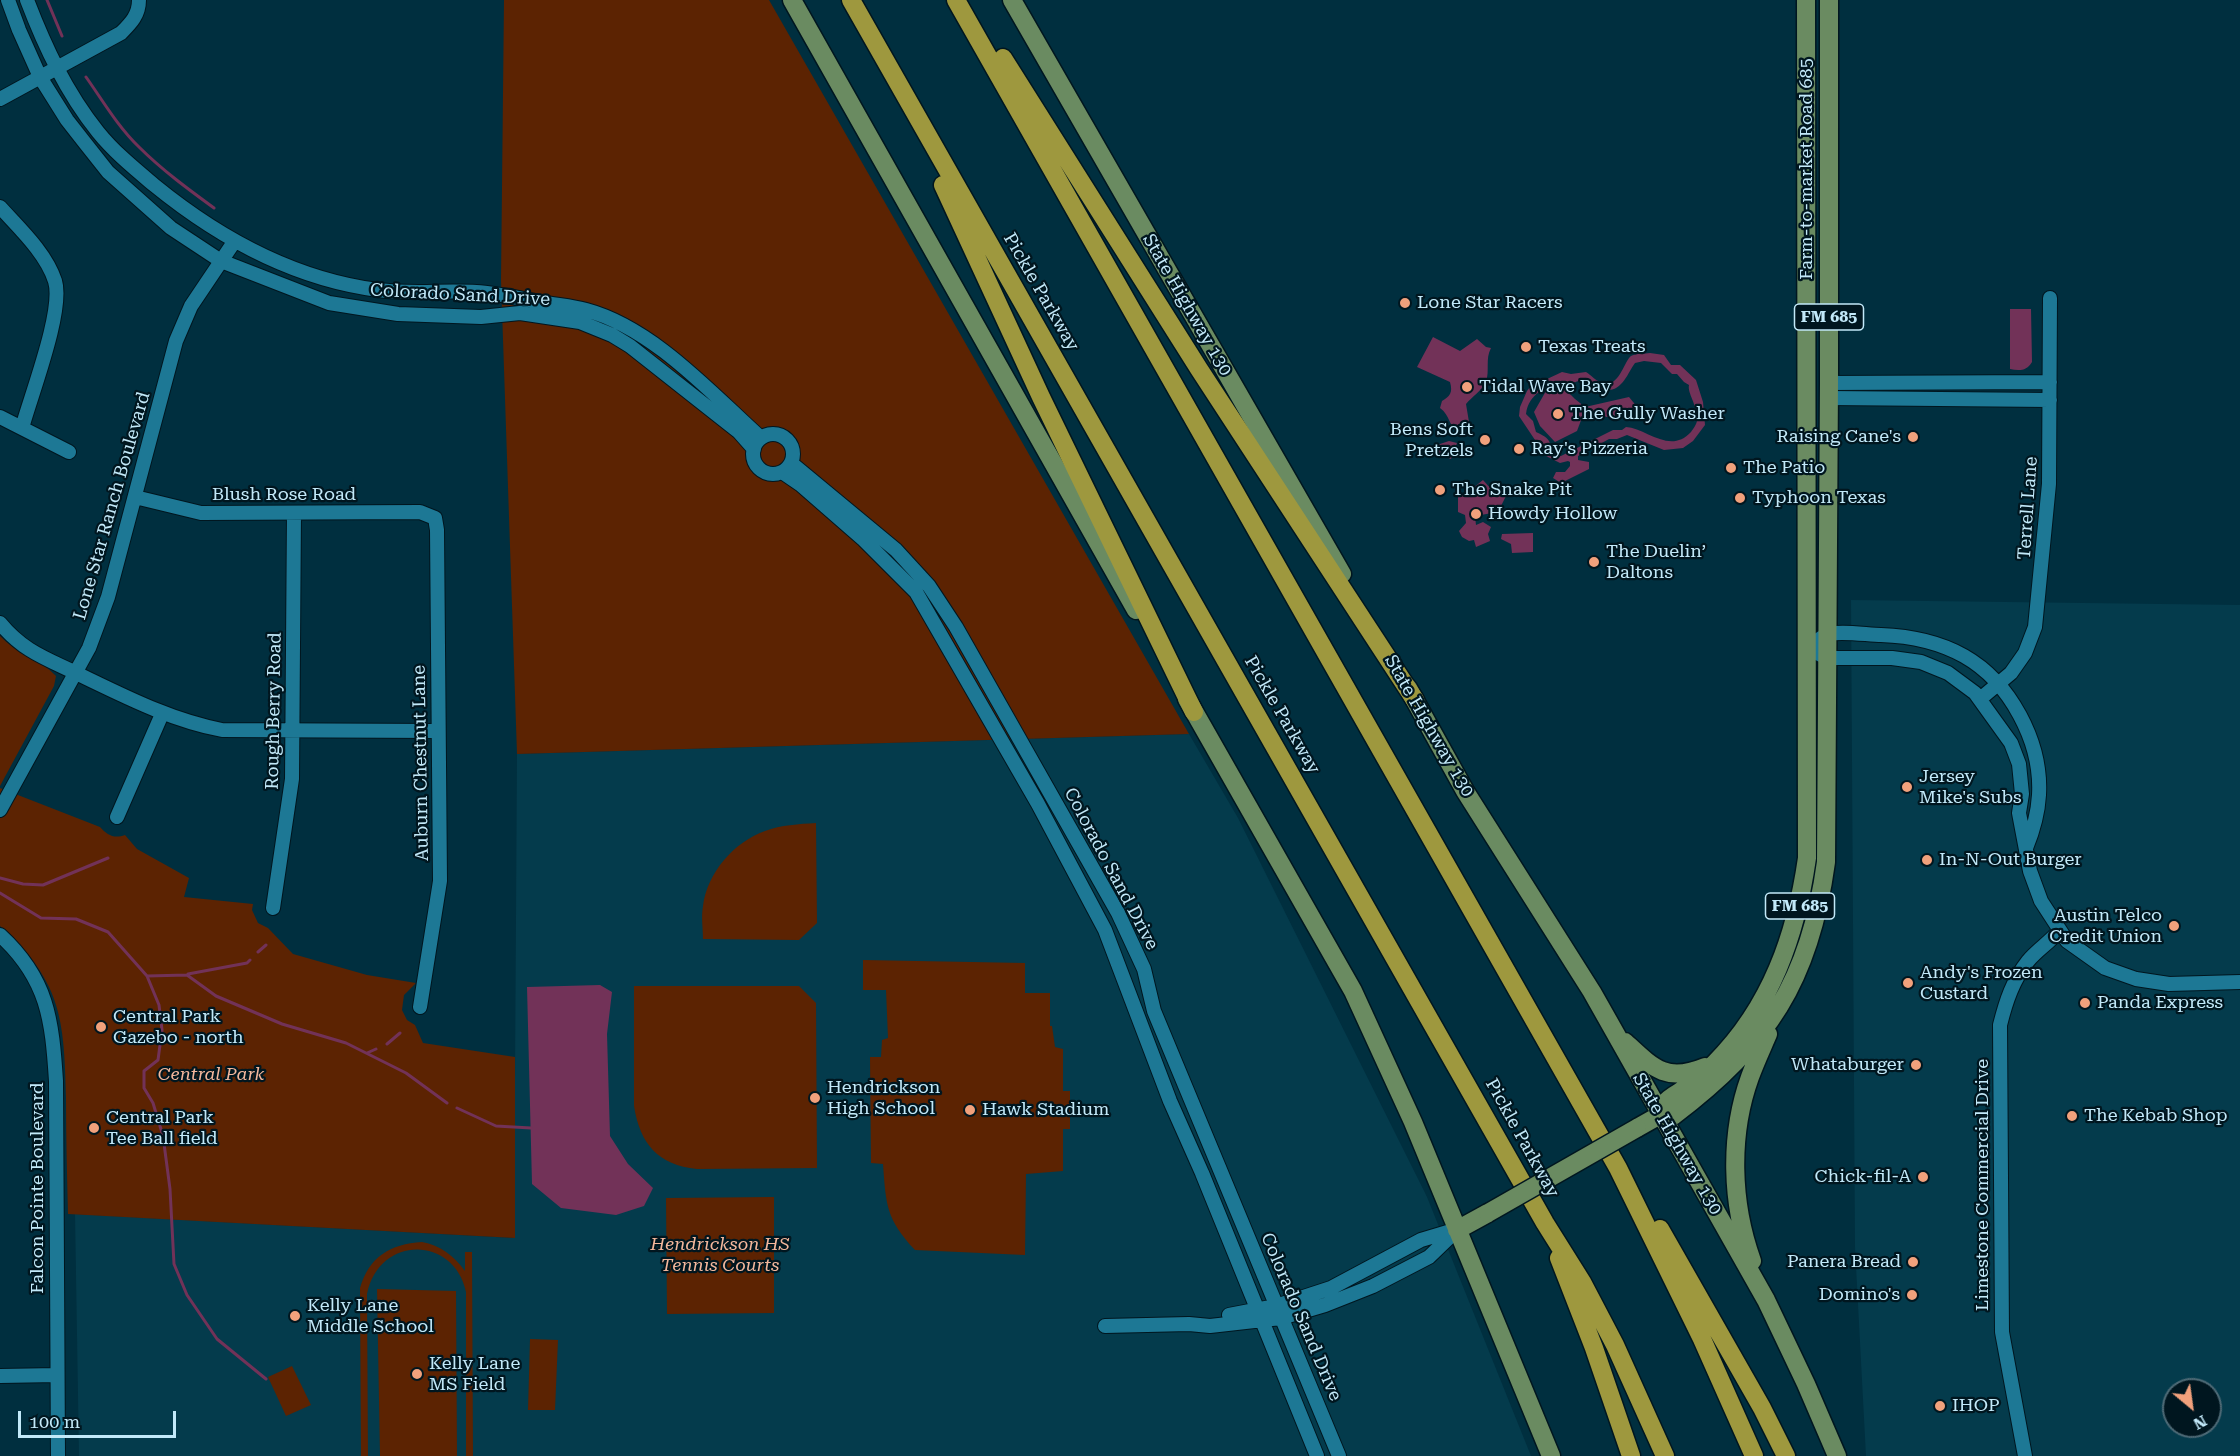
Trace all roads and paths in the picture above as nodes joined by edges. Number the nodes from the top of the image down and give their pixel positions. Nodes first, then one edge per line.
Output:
1 (8, 0) edge
2 (27, 0) edge
3 (139, 0) edge
4 (792, 0) edge
5 (851, 0) edge
6 (956, 0) edge
7 (966, 0) edge
8 (1012, 0) edge
9 (1806, 0) edge
10 (1829, 0) edge
11 (873, 40) junction
12 (56, 68) junction
13 (40, 77) junction
14 (0, 99) edge
15 (0, 207) edge
16 (234, 242) junction
17 (221, 261) junction
18 (2050, 298) dead end
19 (615, 329) junction
20 (1881, 382) junction
21 (1996, 382) junction
22 (2050, 382) junction
23 (1829, 390) junction
24 (1880, 398) junction
25 (1994, 399) junction
26 (2050, 400) junction
27 (0, 417) edge
28 (21, 428) junction
29 (758, 443) junction
30 (1808, 446) joint
31 (69, 452) dead end
32 (787, 467) junction
33 (135, 497) junction
34 (294, 513) junction
35 (435, 518) joint
36 (0, 623) edge
37 (1828, 634) junction
38 (1889, 636) junction
39 (1807, 648) junction
40 (1827, 657) junction
41 (1892, 658) junction
42 (76, 673) junction
43 (1997, 684) junction
44 (1980, 699) junction
45 (1415, 700) junction
46 (1194, 712) junction
47 (162, 714) junction
48 (293, 730) junction
49 (437, 731) junction
50 (2022, 794) junction
51 (2039, 794) junction
52 (0, 810) edge
53 (117, 817) dead end
54 (2026, 848) junction
55 (1093, 907) junction
56 (273, 908) dead end
57 (1118, 913) junction
58 (2059, 931) junction
59 (0, 935) edge
60 (2240, 982) edge
61 (420, 1007) dead end
62 (1778, 1010) junction
63 (1614, 1031) junction
64 (1715, 1063) junction
65 (1660, 1115) junction
66 (1618, 1168) junction
67 (1545, 1223) junction
68 (1457, 1230) junction
69 (1767, 1300) junction
70 (1279, 1312) junction
71 (1260, 1314) junction
72 (1105, 1326) dead end
73 (57, 1375) junction
74 (0, 1376) edge
75 (58, 1456) edge
76 (1317, 1456) edge
77 (1339, 1456) edge
78 (1551, 1456) edge
79 (1631, 1456) edge
80 (1665, 1456) edge
81 (1754, 1456) edge
82 (1786, 1456) edge
83 (1837, 1456) edge
84 (2025, 1456) edge

1 - 13 street, Colorado Sand Drive
2 - 12 street, Colorado Sand Drive
3 - 12 street
4 - 46 main road
5 - 11 highway, Pickle Parkway
6 - 66 highway
7 - 45 highway
8 - 45 main road, State Highway 130
9 - 30 main road, Farm-to-market Road 685 / FM 685
10 - 23 main road, FM 685 / FM 685
11 - 46 highway
11 - 67 highway, Pickle Parkway
12 - 13 street
12 - 16 street, Colorado Sand Drive
13 - 14 street
13 - 17 street, Colorado Sand Drive
15 - 28 street
16 - 17 street, Lone Star Ranch Boulevard
16 - 19 street, Colorado Sand Drive
17 - 19 street, Colorado Sand Drive
17 - 33 street, Lone Star Ranch Boulevard
18 - 22 street, Terrell Lane
19 - 29 street, Colorado Sand Drive
20 - 21 street
20 - 23 street
20 - 24 street
21 - 22 street
21 - 25 street
22 - 26 street, Terrell Lane
23 - 24 street
23 - 37 main road, FM 685 / FM 685
24 - 25 street
25 - 26 street
26 - 43 street, Terrell Lane
27 - 28 street
28 - 31 street
29 - 32 street
29 - 32 street
30 - 39 main road, FM 685 / FM 685
32 - 55 street, Colorado Sand Drive
32 - 57 street, Colorado Sand Drive
33 - 34 street, Blush Rose Road
33 - 42 street, Lone Star Ranch Boulevard
34 - 35 street, Blush Rose Road
34 - 48 street, Rough Berry Road
35 - 49 street, Auburn Chestnut Lane
36 - 42 street
37 - 38 street
37 - 39 street
37 - 40 main road, FM 685 / FM 685
38 - 41 street
38 - 43 street
39 - 40 street
39 - 64 main road, FM 685 / FM 685
40 - 41 street
40 - 62 main road, FM 685 / FM 685
41 - 44 street
42 - 47 street
42 - 52 street, Lone Star Ranch Boulevard
43 - 44 street, Terrell Lane
43 - 51 street
44 - 50 street
45 - 63 main road, State Highway 130
46 - 68 main road
47 - 48 street
47 - 53 street
48 - 49 street
48 - 56 street, Rough Berry Road
49 - 61 street, Auburn Chestnut Lane
50 - 51 street
50 - 54 street
51 - 54 street
54 - 58 street
55 - 57 street
55 - 71 street, Colorado Sand Drive
57 - 70 street, Colorado Sand Drive
58 - 60 street
58 - 84 street, Limestone Commercial Drive
59 - 73 street, Falcon Pointe Boulevard
62 - 65 main road, FM 685
62 - 69 main road, FM 685
63 - 64 main road
63 - 65 main road, State Highway 130
64 - 65 main road, FM 685 / FM 685
65 - 68 main road, FM 685 / FM 685, bridge
65 - 69 main road, State Highway 130
66 - 81 highway
66 - 82 highway
67 - 79 highway
67 - 80 highway, Pickle Parkway
68 - 70 street
68 - 78 main road
69 - 83 main road, State Highway 130 / FM 685
70 - 71 street
70 - 77 street, Colorado Sand Drive
71 - 72 street
71 - 76 street, Colorado Sand Drive
73 - 74 street
73 - 75 street, Falcon Pointe Boulevard

